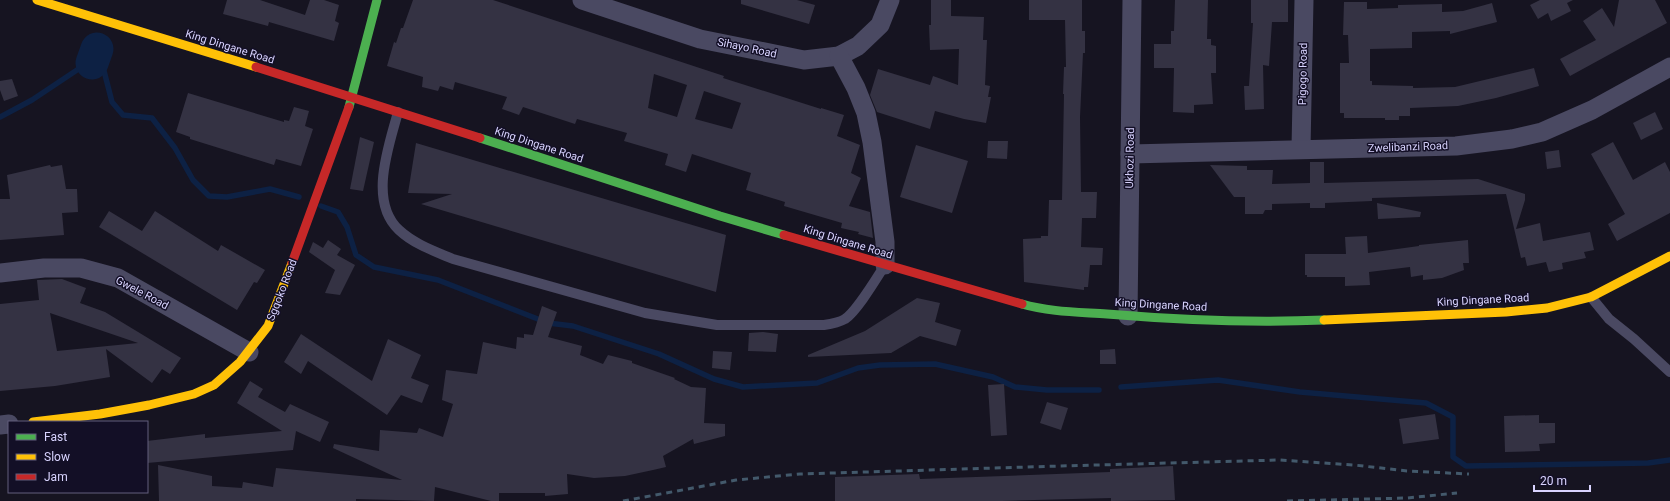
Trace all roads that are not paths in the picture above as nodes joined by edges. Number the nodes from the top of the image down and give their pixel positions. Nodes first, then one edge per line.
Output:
1 (37, 0) edge
2 (378, 0) edge
3 (582, 0) edge
4 (890, 0) edge
5 (1132, 0) edge
6 (1304, 0) edge
7 (839, 56) junction
8 (1670, 67) edge
9 (353, 97) junction
10 (398, 112) junction
11 (1301, 148) junction
12 (1130, 154) junction
13 (1670, 256) edge
14 (885, 265) junction
15 (0, 273) edge
16 (1591, 297) junction
17 (1128, 316) junction
18 (249, 352) junction
19 (1670, 372) edge
20 (43, 421) edge

1 - 9 street, King Dingane Road
2 - 9 street, Sgqoko Road
3 - 7 street, Sihayo Road
4 - 7 street, Sihayo Road
5 - 12 street, Ukhozi Road
6 - 11 street, Pigogo Road
7 - 14 street
8 - 11 street, Zwelibanzi Road
9 - 10 street, King Dingane Road
9 - 18 street, Sgqoko Road
10 - 14 street, King Dingane Road
10 - 14 lane
11 - 12 street, Zwelibanzi Road
12 - 17 street, Ukhozi Road
13 - 16 street, King Dingane Road
14 - 17 street, King Dingane Road
15 - 18 street, Gwele Road
16 - 17 street, King Dingane Road
16 - 19 lane
18 - 20 street, Sgqoko Road

